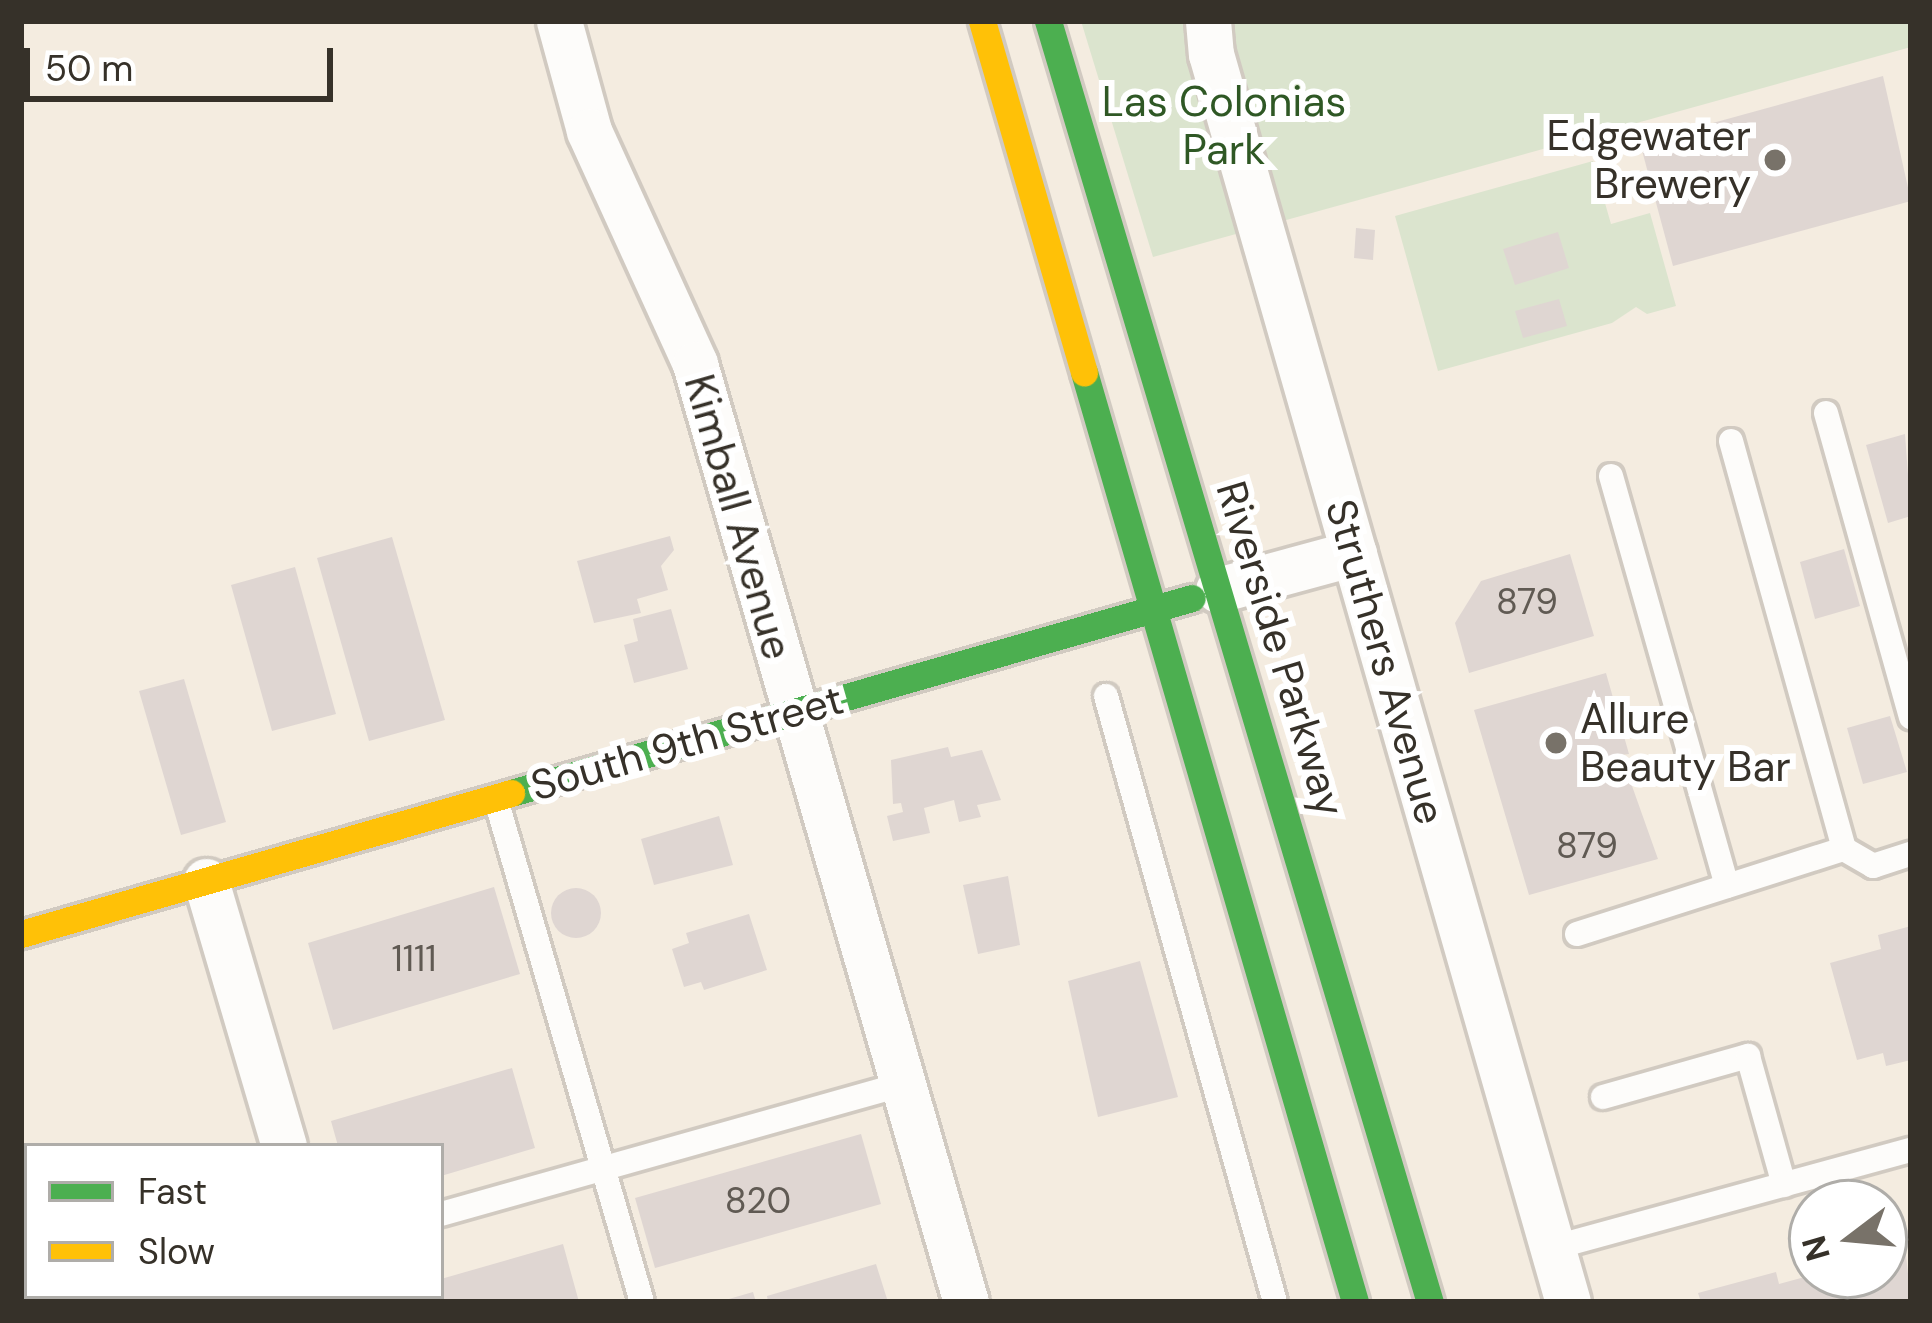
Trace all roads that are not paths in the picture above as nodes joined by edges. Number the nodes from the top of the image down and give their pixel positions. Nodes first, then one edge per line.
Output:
1 (559, 21) edge
2 (982, 21) edge
3 (1048, 21) edge
4 (1208, 21) edge
5 (1826, 413) dead end
6 (1731, 441) dead end
7 (1611, 476) dead end
8 (1354, 553) junction
9 (1218, 590) junction
10 (1148, 611) junction
11 (1106, 696) dead end
12 (794, 711) junction
13 (1911, 717) edge
14 (496, 800) junction
15 (1844, 849) junction
16 (1911, 854) edge
17 (206, 881) junction
18 (1727, 886) junction
19 (21, 934) edge
20 (1577, 934) dead end
21 (904, 1084) junction
22 (1603, 1097) dead end
23 (283, 1143) edge
24 (1911, 1150) edge
25 (605, 1173) junction
26 (1784, 1185) junction
27 (444, 1213) edge
28 (1552, 1248) junction
29 (642, 1302) edge
30 (966, 1302) edge
31 (1275, 1302) edge
32 (1355, 1302) edge
33 (1430, 1302) edge
34 (1568, 1302) edge

1 - 12 street, Kimball Avenue
2 - 10 main road
3 - 9 main road, Riverside Parkway
4 - 8 street, Struthers Avenue
5 - 13 lane
6 - 15 lane
7 - 18 lane
8 - 9 street, South 9th Street
8 - 28 street, Struthers Avenue
9 - 10 main road, South 9th Street
9 - 33 main road, Riverside Parkway
10 - 12 main road, South 9th Street
10 - 32 main road
11 - 31 lane
12 - 14 main road, South 9th Street
12 - 21 street, Kimball Avenue
14 - 17 main road, South 9th Street
14 - 25 lane
15 - 16 lane
15 - 18 lane
17 - 19 main road, South 9th Street
17 - 23 street
18 - 20 lane
21 - 25 lane
21 - 30 street, Kimball Avenue
22 - 26 lane
24 - 26 lane
25 - 27 lane
25 - 29 lane
26 - 28 lane
28 - 34 street, Struthers Avenue

